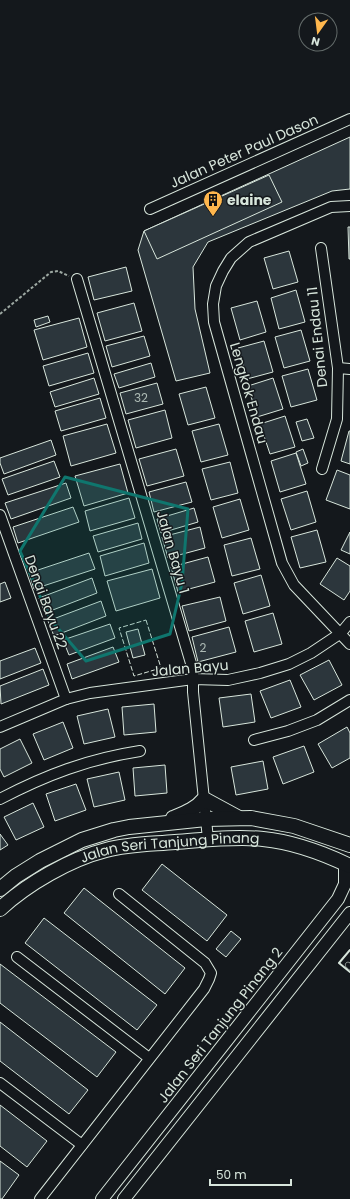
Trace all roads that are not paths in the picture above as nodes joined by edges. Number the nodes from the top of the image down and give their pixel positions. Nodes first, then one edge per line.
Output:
1 (350, 119) edge
2 (350, 206) edge
3 (150, 209) dead end
4 (321, 248) dead end
5 (77, 279) road end
6 (338, 368) junction
7 (350, 369) edge
8 (322, 469) dead end
9 (0, 515) edge
10 (350, 622) edge
11 (341, 633) junction
12 (350, 644) edge
13 (193, 679) junction
14 (66, 698) junction
15 (350, 700) edge
16 (0, 728) edge
17 (254, 740) dead end
18 (140, 751) dead end
19 (0, 799) edge
20 (204, 799) junction
21 (240, 818) junction
22 (206, 819) junction
23 (156, 824) junction
24 (208, 839) junction
25 (350, 845) edge
26 (348, 865) edge
27 (0, 890) edge
28 (119, 894) dead end
29 (0, 909) edge
30 (350, 913) edge
31 (17, 957) dead end
32 (149, 1058) junction
33 (0, 1083) edge
34 (82, 1145) junction
35 (40, 1199) edge
36 (102, 1199) edge
37 (124, 1199) edge

1 - 3 street, Jalan Peter Paul Dason
2 - 11 street, Lengkok Endau
4 - 6 street, Denai Endau 11
5 - 13 street, Jalan Bayu 1
6 - 7 street
6 - 8 street, Denai Endau 11
9 - 14 street, Denai Bayu 22
10 - 11 street, Jalan Bayu
11 - 12 street, Lengkok Endau
11 - 13 street, Jalan Bayu
13 - 14 street, Jalan Bayu
13 - 20 street, Jalan Bayu 1
14 - 16 street, Jalan Bayu
15 - 17 street
18 - 19 street
20 - 21 main road
20 - 22 street, Jalan Bayu 1
20 - 23 main road
21 - 22 main road, Jalan Seri Tanjung Pinang
21 - 25 main road, Jalan Seri Tanjung Pinang
22 - 23 main road, Jalan Seri Tanjung Pinang
22 - 24 street, Jalan Bayu 1
23 - 27 main road, Jalan Seri Tanjung Pinang
24 - 26 main road, Jalan Seri Tanjung Pinang
24 - 29 main road, Jalan Seri Tanjung Pinang
26 - 36 street, Jalan Seri Tanjung Pinang 2
28 - 32 street
30 - 37 street
31 - 32 street
32 - 34 street
33 - 34 street
34 - 35 street

